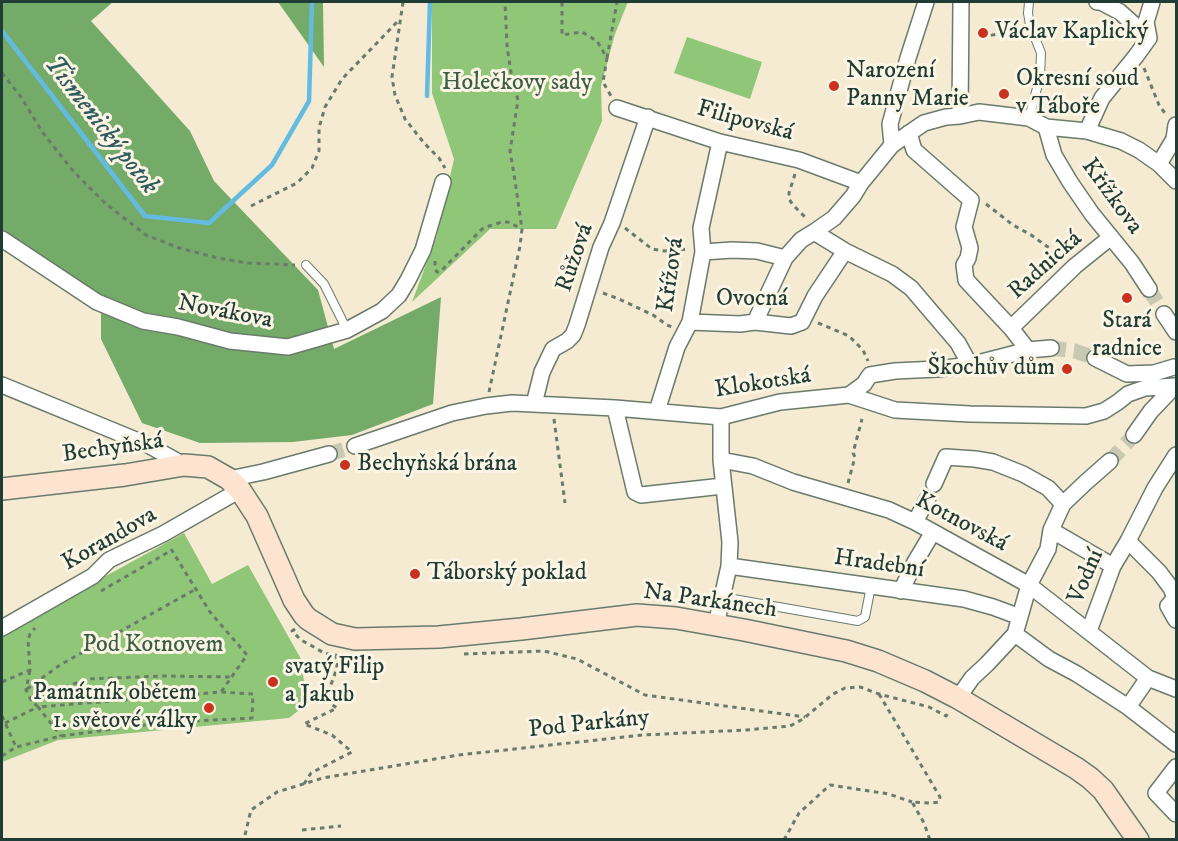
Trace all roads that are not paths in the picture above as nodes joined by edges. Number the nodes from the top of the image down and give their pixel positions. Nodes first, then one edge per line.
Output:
1 (926, 2) edge
2 (961, 2) edge
3 (1029, 2) edge
4 (1100, 2) edge
5 (1152, 2) edge
6 (1149, 38) junction
7 (617, 108) road end
8 (960, 116) junction
9 (648, 117) junction
10 (1029, 118) junction
11 (1176, 125) edge
12 (1046, 127) junction
13 (1087, 131) junction
14 (909, 133) junction
15 (720, 141) junction
16 (892, 145) junction
17 (1160, 164) junction
18 (864, 178) junction
19 (1176, 181) edge
20 (443, 182) road end
21 (814, 232) junction
22 (1112, 237) junction
23 (2, 239) edge
24 (703, 250) junction
25 (845, 251) junction
26 (785, 258) junction
27 (306, 265) road end
28 (1149, 288) tunnel mouth
29 (1164, 314) tunnel mouth
30 (754, 322) junction
31 (688, 327) junction
32 (1011, 328) junction
33 (347, 330) junction
34 (1176, 332) edge
35 (1051, 348) tunnel mouth
36 (1028, 350) junction
37 (1095, 358) tunnel mouth
38 (970, 364) junction
39 (1175, 365) edge
40 (2, 385) edge
41 (1176, 387) edge
42 (849, 395) junction
43 (534, 404) junction
44 (615, 408) junction
45 (657, 411) junction
46 (721, 417) junction
47 (1134, 435) tunnel mouth
48 (355, 446) tunnel mouth
49 (329, 454) tunnel mouth
50 (1176, 455) edge
51 (721, 460) junction
52 (1110, 461) tunnel mouth
53 (184, 465) junction
54 (234, 484) junction
55 (723, 486) junction
56 (2, 489) edge
57 (1063, 504) junction
58 (915, 522) junction
59 (1051, 530) junction
60 (933, 532) junction
61 (1128, 541) junction
62 (729, 566) junction
63 (1113, 566) junction
64 (1029, 585) junction
65 (871, 586) junction
66 (901, 591) junction
67 (722, 597) junction
68 (1020, 617) junction
69 (1176, 620) edge
70 (716, 625) junction
71 (2, 628) edge
72 (1089, 631) junction
73 (1015, 634) junction
74 (1148, 678) junction
75 (1176, 689) edge
76 (952, 707) junction
77 (1128, 707) junction
78 (1176, 744) edge
79 (1176, 767) edge
80 (1176, 814) edge
81 (1138, 840) edge

1 - 16 street
2 - 8 street
3 - 10 lane
4 - 6 street
5 - 6 street
6 - 13 street
7 - 9 street, Filipovská
8 - 10 street
8 - 14 street
9 - 15 street, Filipovská
9 - 43 street, Růžová
10 - 12 street
11 - 17 street
12 - 13 street
12 - 22 street, Křížkova
13 - 17 street
14 - 16 street
14 - 32 street
15 - 18 street, Filipovská
15 - 24 street, Křížová
16 - 18 street
17 - 19 street
18 - 21 street
20 - 33 street, Novákova
21 - 25 street
21 - 26 street
22 - 28 street, Křížkova
22 - 32 street, Radnická
23 - 33 street, Novákova
24 - 26 street
24 - 31 street, Křížová
25 - 30 street, Ovocná
25 - 38 street
26 - 30 street
27 - 33 lane
29 - 34 street
30 - 31 street, Ovocná
31 - 45 street, Křížová
32 - 36 street
35 - 36 street
36 - 38 street
37 - 39 street
38 - 42 street
39 - 41 street
40 - 53 street
41 - 42 street, Klokotská
41 - 47 street
42 - 46 street, Klokotská
43 - 44 street, Klokotská
43 - 48 street, Klokotská
44 - 45 street, Klokotská
44 - 55 street
45 - 46 street, Klokotská
46 - 51 street
49 - 54 street
50 - 61 street, Vodní
51 - 55 street
51 - 58 street, Kotnovská
52 - 57 street
53 - 54 main road, Bechyňská
53 - 56 main road, Bechyňská
54 - 70 main road, Na Parkánech
54 - 71 street, Korandova
55 - 62 street
57 - 58 street
57 - 59 street
58 - 60 street, Kotnovská
59 - 63 street
59 - 64 street
60 - 64 street, Kotnovská
60 - 66 street
61 - 63 street, Vodní
61 - 69 street, Vodní
62 - 65 street, Hradební
62 - 67 street
63 - 72 street, Vodní
64 - 68 street
64 - 72 street, Kotnovská
65 - 66 street, Hradební
65 - 67 lane
66 - 68 street, Hradební
67 - 70 street
68 - 73 street
70 - 76 main road, Na Parkánech
72 - 74 street, Kotnovská
73 - 76 street
73 - 77 street
74 - 75 street, Kotnovská
74 - 77 street
76 - 81 main road, Na Parkánech
77 - 78 street
79 - 80 street

